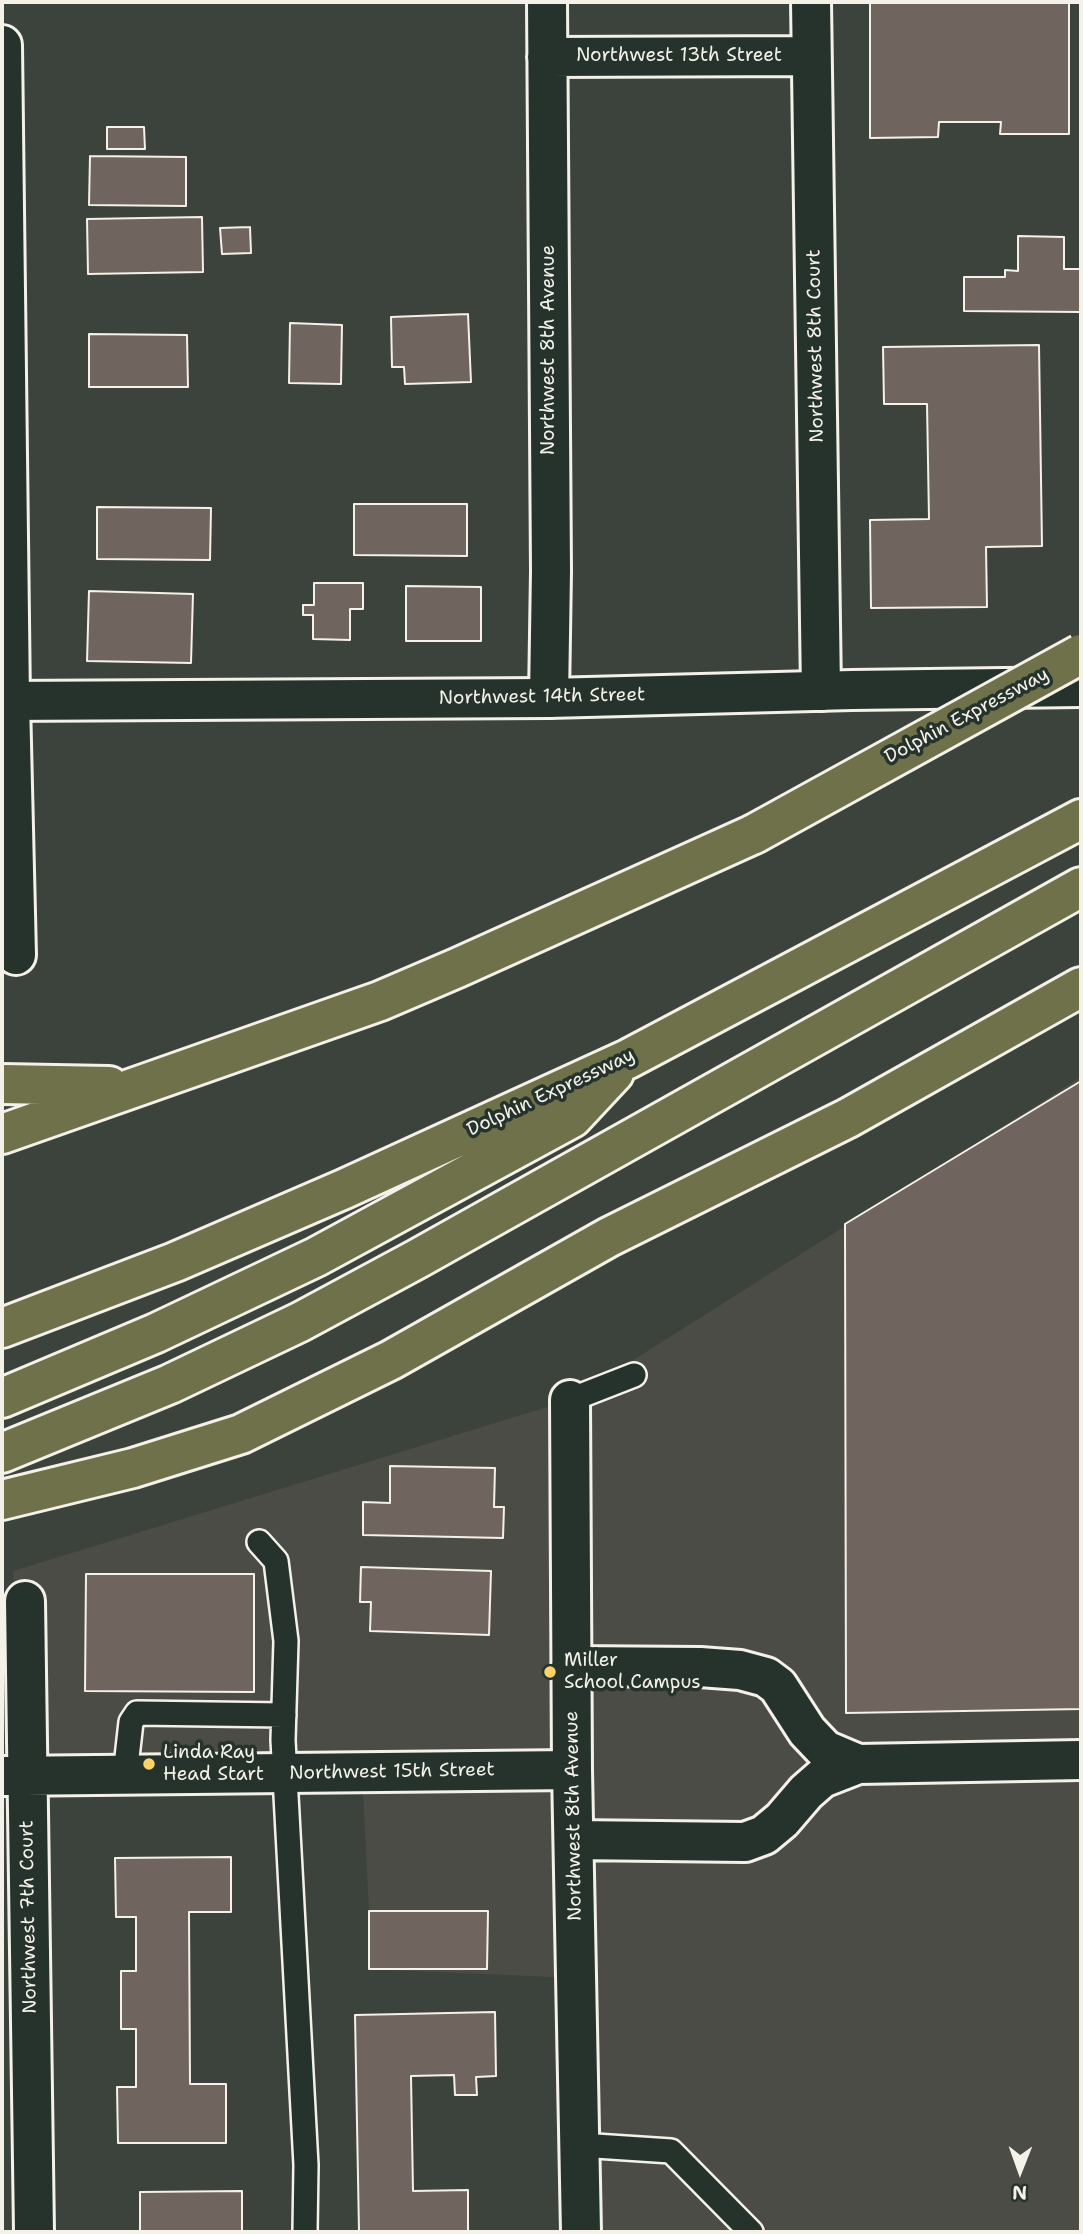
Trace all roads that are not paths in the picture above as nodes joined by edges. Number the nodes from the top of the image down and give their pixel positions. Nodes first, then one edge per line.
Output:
1 (547, 2) edge
2 (811, 2) edge
3 (2, 45) edge
4 (811, 56) junction
5 (547, 57) junction
6 (1081, 654) edge
7 (1081, 687) edge
8 (821, 691) junction
9 (549, 698) junction
10 (6, 701) edge
11 (7, 825) edge
12 (1071, 825) edge
13 (1081, 887) edge
14 (16, 955) dead end
15 (1081, 987) edge
16 (628, 1059) junction
17 (2, 1084) edge
18 (136, 1086) junction
19 (2, 1134) edge
20 (2, 1328) edge
21 (634, 1374) dead end
22 (2, 1398) edge
23 (570, 1401) joint
24 (2, 1453) edge
25 (2, 1500) edge
26 (259, 1542) dead end
27 (25, 1601) dead end
28 (571, 1666) junction
29 (284, 1715) junction
30 (1081, 1760) edge
31 (858, 1764) junction
32 (572, 1770) junction
33 (285, 1773) junction
34 (125, 1774) junction
35 (15, 1776) edge
36 (574, 1840) junction
37 (580, 2145) junction
38 (34, 2232) edge
39 (305, 2232) edge
40 (581, 2232) edge
41 (751, 2232) edge

1 - 5 street, Northwest 8th Avenue
2 - 4 street, Northwest 8th Court
3 - 10 street
4 - 5 street, Northwest 13th Street
4 - 8 street, Northwest 8th Court
5 - 9 street, Northwest 8th Avenue
6 - 18 highway, Dolphin Expressway, bridge
7 - 8 street, Northwest 14th Street
8 - 9 street, Northwest 14th Street
9 - 10 street, Northwest 14th Street
10 - 11 street
11 - 14 street
12 - 16 highway, Dolphin Expressway
13 - 24 highway
15 - 25 highway
16 - 20 highway, Dolphin Expressway
16 - 22 highway
17 - 18 highway
18 - 19 highway, Dolphin Expressway
21 - 23 lane
23 - 28 street, Northwest 8th Avenue
26 - 29 lane
27 - 35 street, Northwest 7th Court
28 - 31 street
28 - 32 street, Northwest 8th Avenue
29 - 33 lane
29 - 34 lane
30 - 31 street
31 - 36 street
32 - 33 street, Northwest 15th Street
32 - 36 street, Northwest 8th Avenue
33 - 34 street, Northwest 15th Street
33 - 39 lane
34 - 35 street, Northwest 15th Street
35 - 38 street, Northwest 7th Court
36 - 37 street, Northwest 8th Avenue
37 - 40 street, Northwest 8th Avenue
37 - 41 lane

